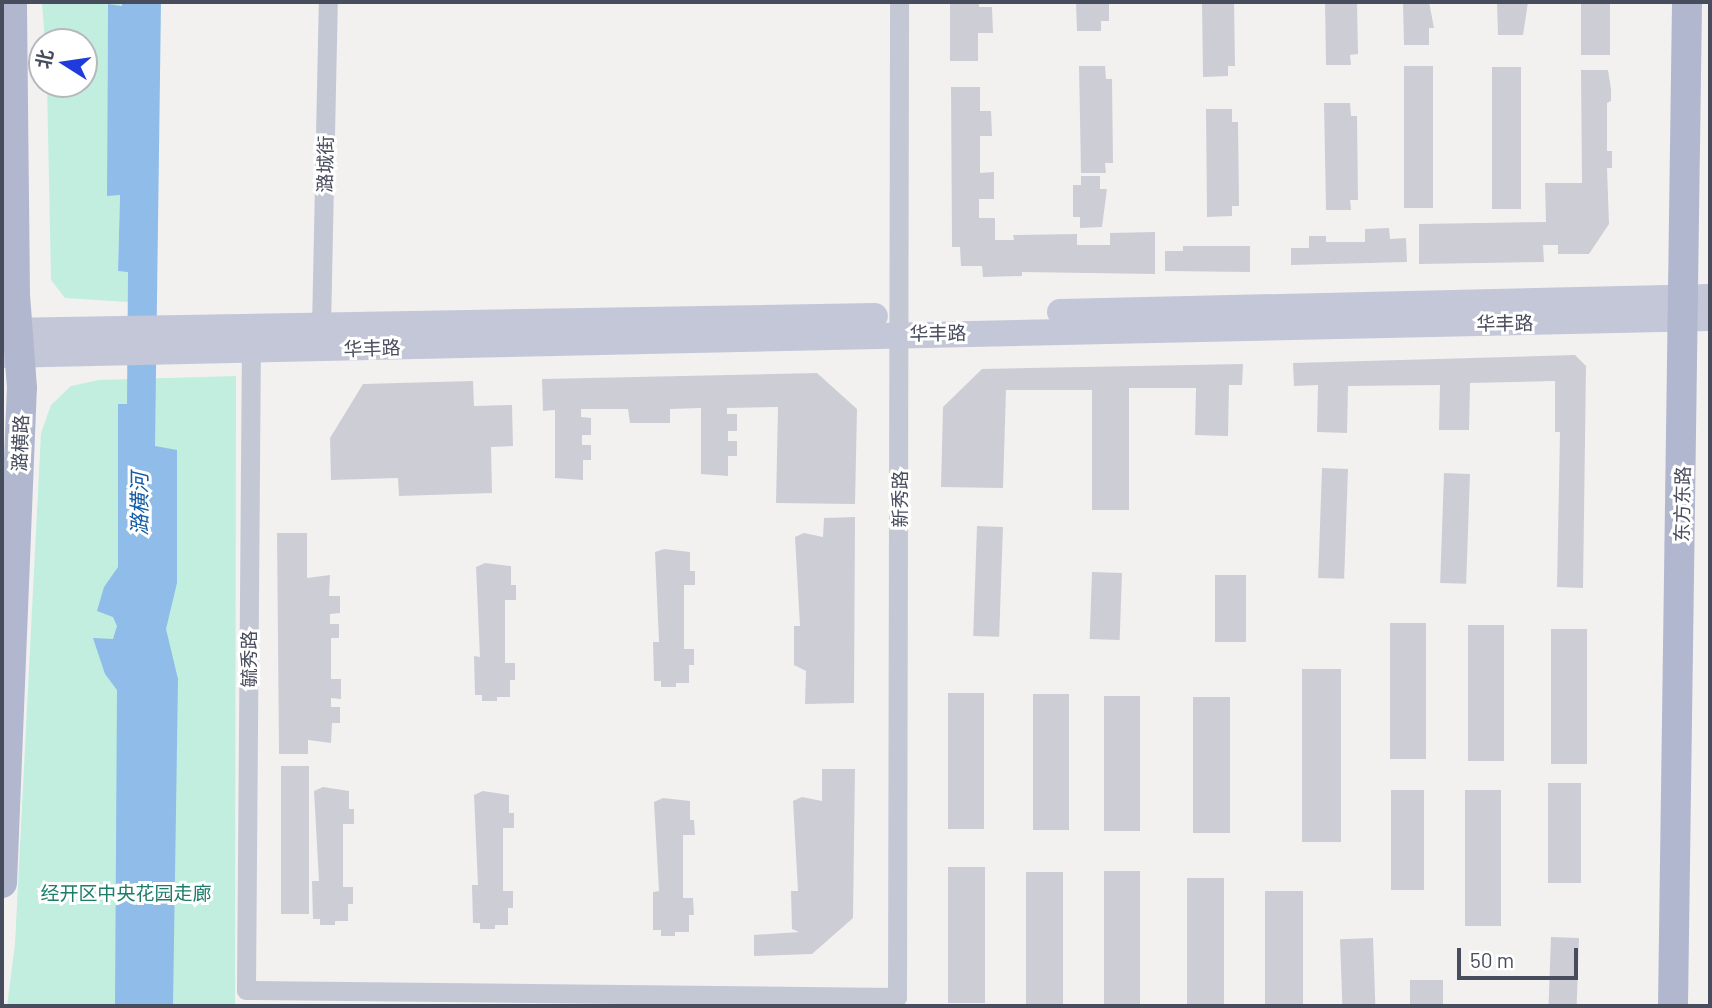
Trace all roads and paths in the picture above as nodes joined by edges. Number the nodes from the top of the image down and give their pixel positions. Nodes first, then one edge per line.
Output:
1 (12, 2) edge
2 (328, 2) edge
3 (899, 2) edge
4 (1686, 2) edge
5 (1698, 309) edge
6 (902, 324) junction
7 (321, 327) junction
8 (251, 339) junction
9 (10, 343) edge
10 (2, 883) edge
11 (246, 990) joint
12 (1673, 1006) edge

1 - 9 main road, 潞横路
2 - 7 street, 潞城街
3 - 6 street, 新秀路
4 - 5 main road, 东方东路
5 - 6 street, 华丰路
5 - 12 main road, 东方东路
6 - 7 street, 华丰路
6 - 8 street, 华丰路
6 - 11 street, 新秀路
7 - 8 street, 华丰路
8 - 9 street, 华丰路
8 - 11 street, 毓秀路
9 - 10 main road, 潞横路

